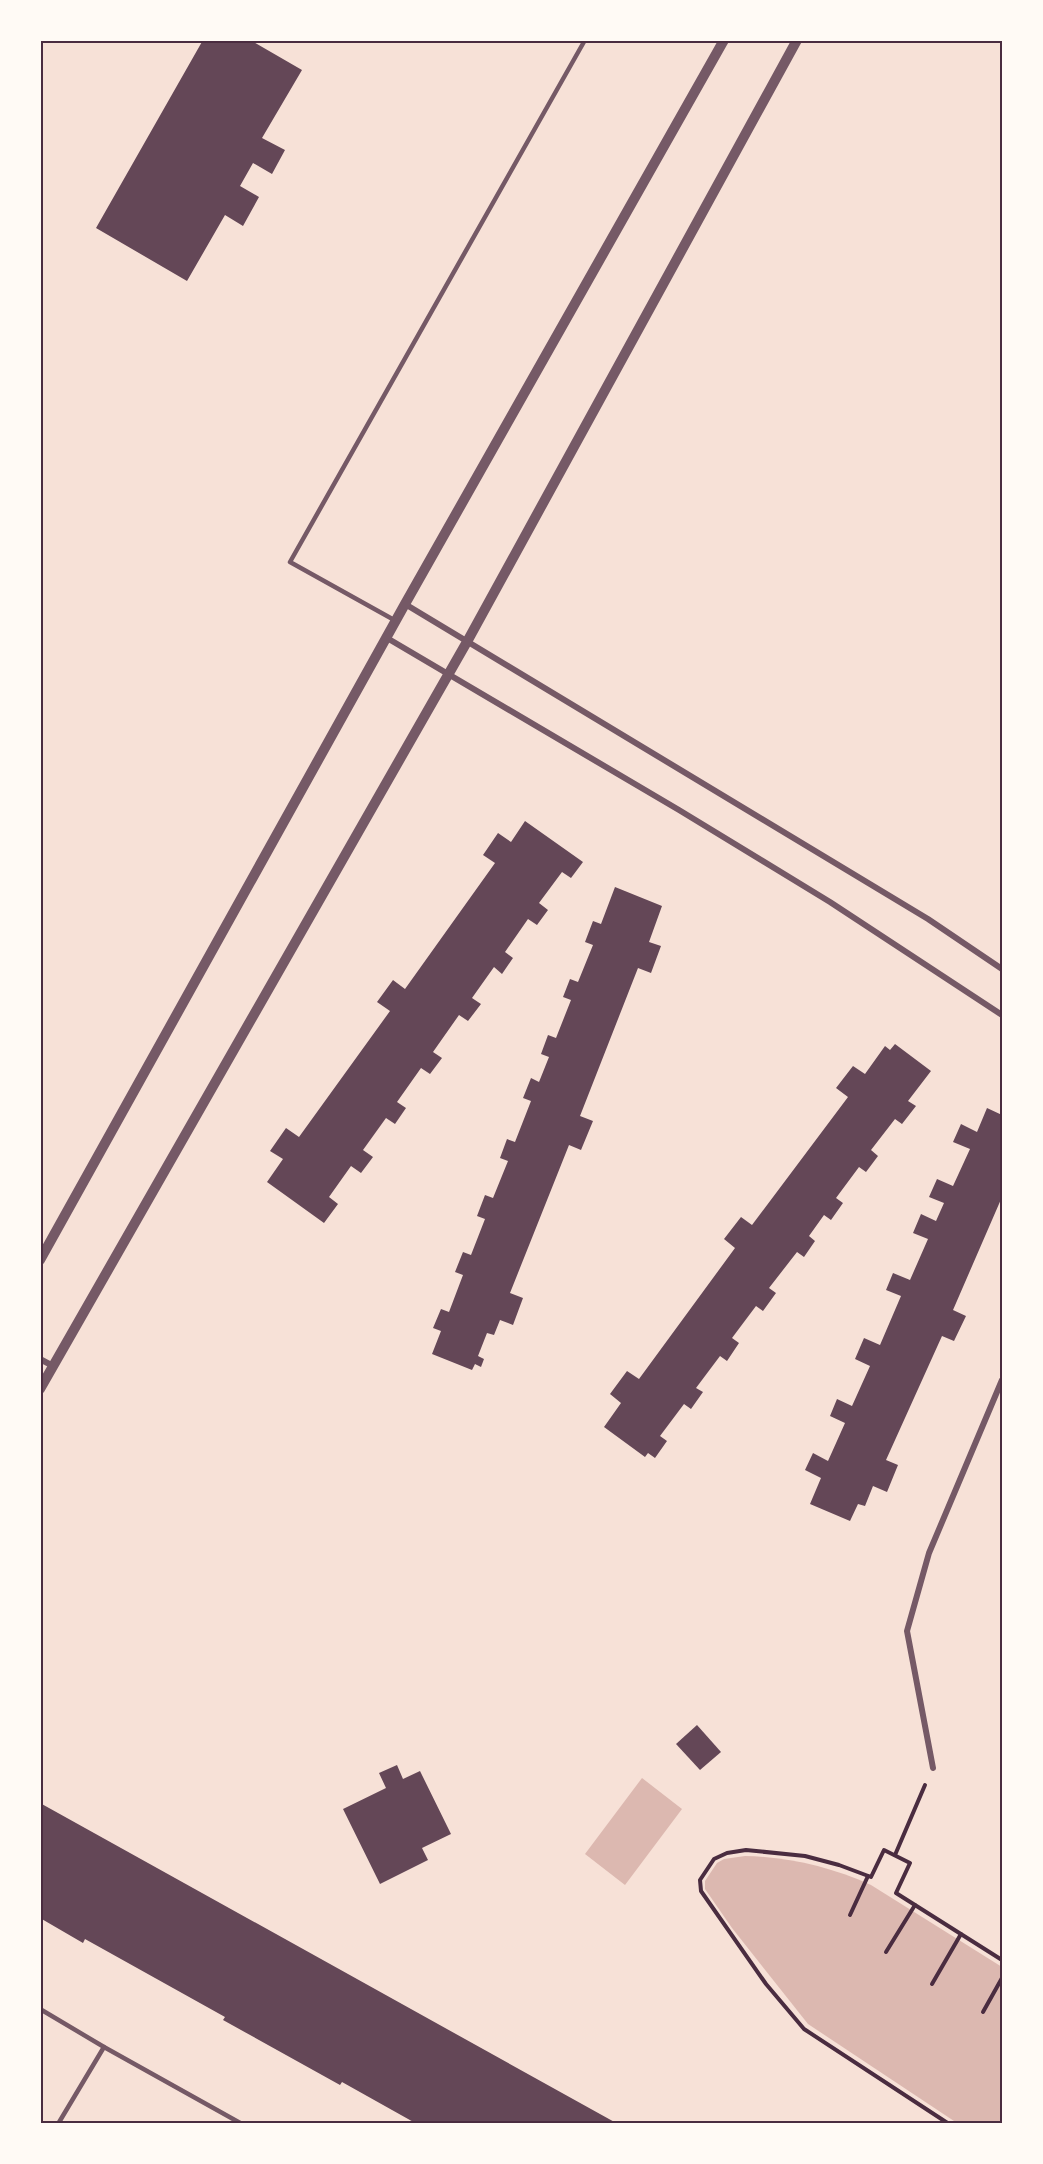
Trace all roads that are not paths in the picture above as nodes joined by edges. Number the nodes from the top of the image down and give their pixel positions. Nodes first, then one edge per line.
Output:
1 (585, 40) edge
2 (724, 40) edge
3 (797, 40) edge
4 (405, 604) junction
5 (396, 621) junction
6 (387, 638) junction
7 (468, 640) junction
8 (448, 675) junction
9 (1002, 969) edge
10 (1002, 1015) edge
11 (40, 1260) edge
12 (40, 1359) edge
13 (53, 1366) junction
14 (1002, 1380) edge
15 (40, 1389) edge
16 (933, 1768) road end
17 (40, 2009) edge
18 (104, 2047) junction
19 (58, 2124) edge
20 (242, 2124) edge

1 - 5 lane
2 - 4 street
3 - 7 street
4 - 5 street
4 - 7 street
5 - 6 street
6 - 8 street
6 - 11 street
7 - 8 street
7 - 9 street
8 - 10 street
8 - 13 street
12 - 13 street
13 - 15 street
14 - 16 street
17 - 18 lane
18 - 19 lane
18 - 20 lane

